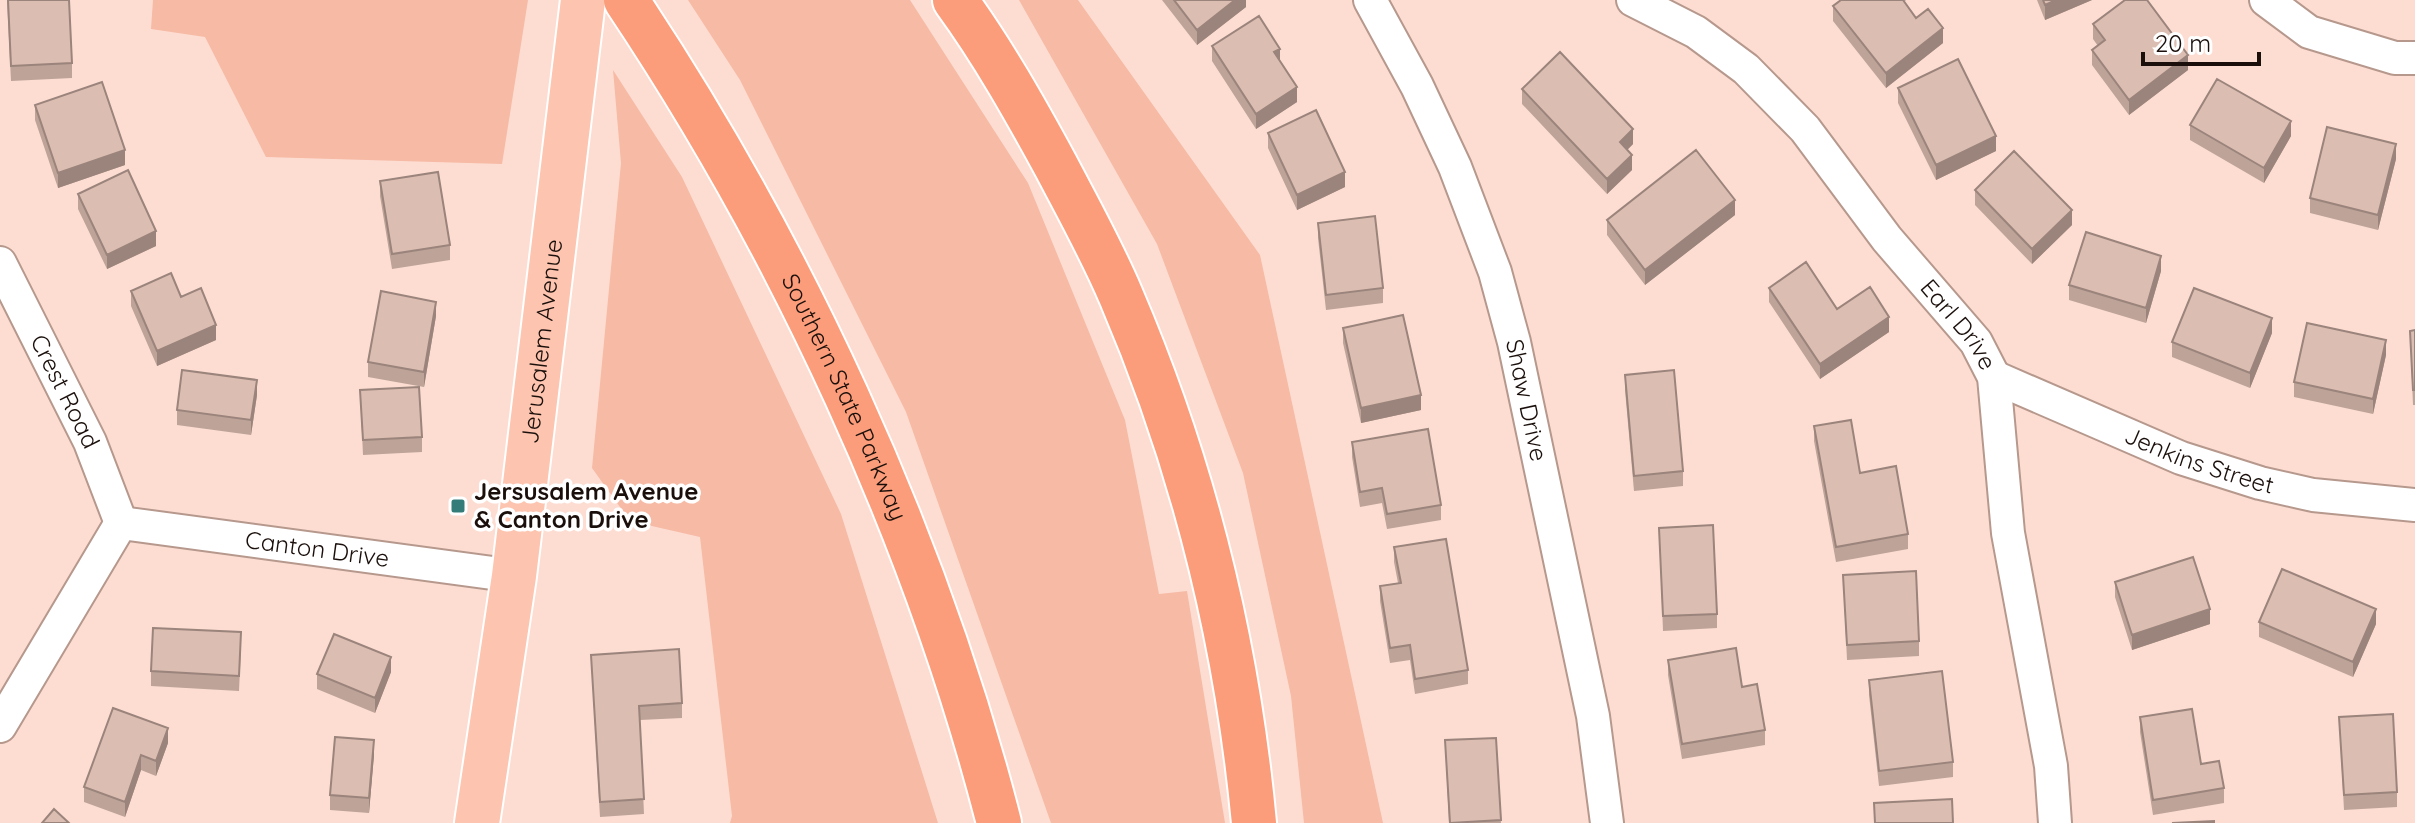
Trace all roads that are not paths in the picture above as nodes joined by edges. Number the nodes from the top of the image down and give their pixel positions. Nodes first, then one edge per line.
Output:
1 (583, 0) edge
2 (626, 0) edge
3 (955, 0) edge
4 (1370, 0) edge
5 (1633, 0) edge
6 (2266, 0) edge
7 (2415, 58) edge
8 (0, 263) edge
9 (1994, 377) junction
10 (2415, 505) edge
11 (121, 523) junction
12 (514, 576) junction
13 (0, 726) edge
14 (477, 823) edge
15 (999, 823) edge
16 (1254, 823) edge
17 (1607, 823) edge
18 (2055, 823) edge

1 - 12 main road, Jerusalem Avenue
2 - 15 highway, Southern State Parkway
3 - 16 highway
4 - 17 street, Shaw Drive
5 - 9 street, Earl Drive
6 - 7 street
8 - 11 street, Crest Road
9 - 10 street, Jenkins Street
9 - 18 street, Earl Drive
11 - 12 street, Canton Drive
11 - 13 street
12 - 14 main road, Jerusalem Avenue

